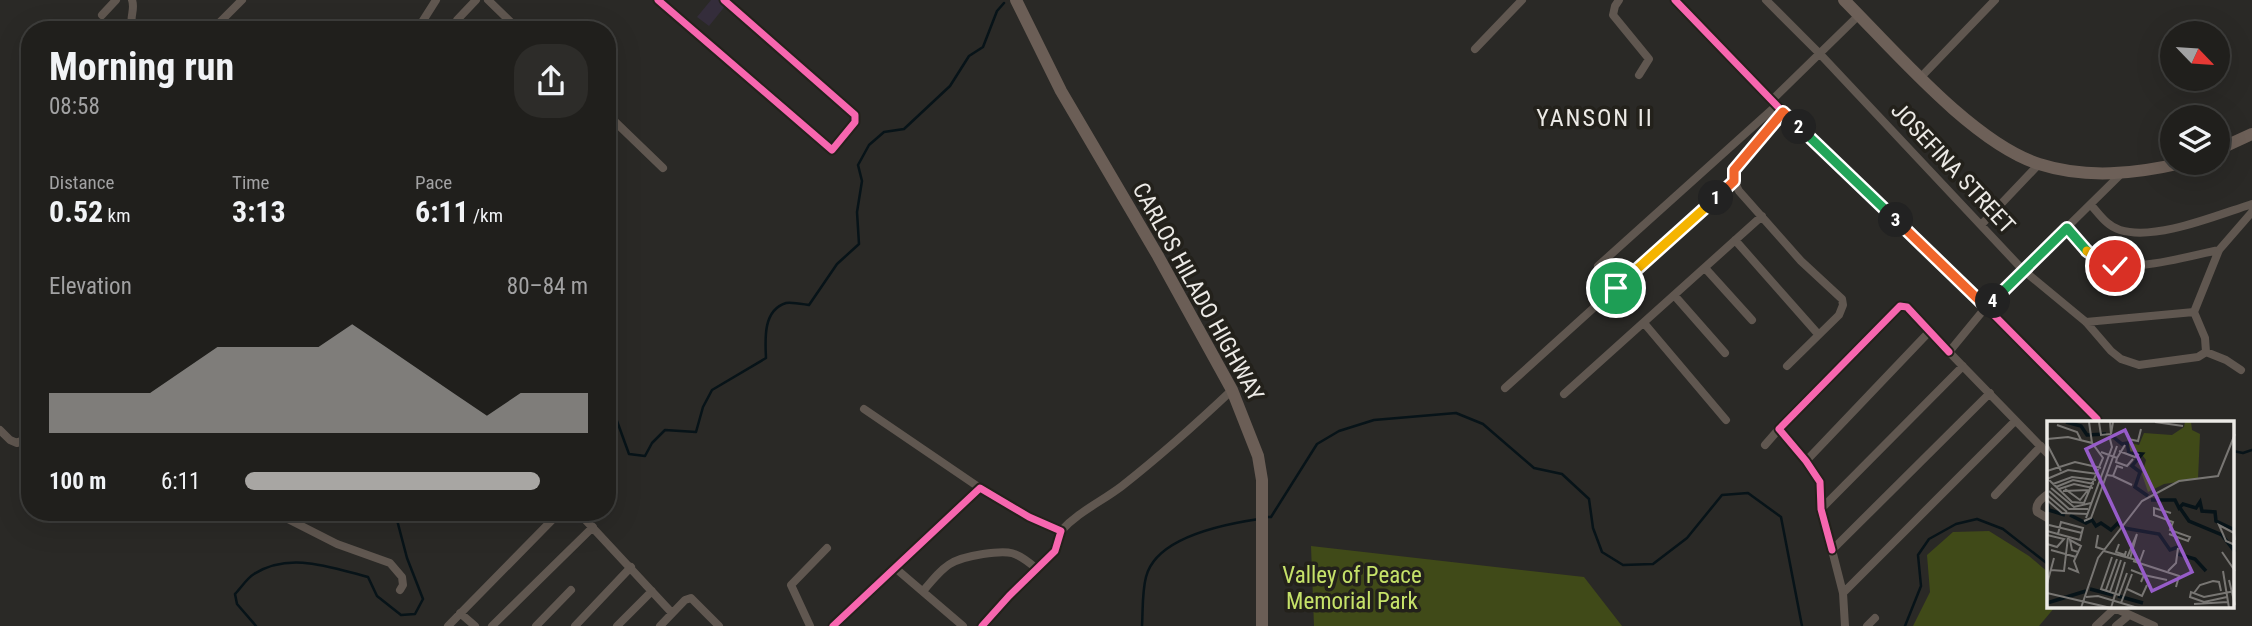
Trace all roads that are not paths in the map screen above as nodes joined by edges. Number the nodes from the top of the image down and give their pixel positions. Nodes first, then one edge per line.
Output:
1 (116, 0) edge
2 (132, 0) edge
3 (242, 0) edge
4 (436, 0) edge
5 (476, 0) edge
6 (488, 0) edge
7 (659, 0) edge
8 (724, 0) edge
9 (1016, 0) edge
10 (1522, 0) edge
11 (1619, 0) edge
12 (1675, 0) edge
13 (1766, 0) edge
14 (1995, 0) edge
15 (1855, 6) edge
16 (102, 15) dead end
17 (131, 21) edge
18 (221, 21) edge
19 (423, 21) edge
20 (457, 21) edge
21 (510, 21) edge
22 (1475, 49) dead end
23 (1820, 54) junction
24 (1639, 75) dead end
25 (1921, 77) junction
26 (1777, 105) junction
27 (616, 123) edge
28 (2252, 134) edge
29 (2230, 144) edge
30 (2039, 164) junction
31 (2160, 167) edge
32 (663, 168) dead end
33 (2120, 175) junction
34 (1734, 181) junction
35 (2252, 204) edge
36 (2091, 205) junction
37 (2252, 212) edge
38 (1762, 216) junction
39 (1981, 225) junction
40 (2067, 228) junction
41 (1735, 240) junction
42 (2219, 250) junction
43 (1598, 266) dead end
44 (1705, 268) junction
45 (2023, 270) junction
46 (1674, 295) junction
47 (1986, 307) junction
48 (2194, 312) junction
49 (1752, 320) dead end
50 (2086, 322) junction
51 (1644, 323) junction
52 (1929, 332) junction
53 (1818, 334) junction
54 (1949, 352) junction
55 (2206, 352) junction
56 (1725, 353) dead end
57 (1787, 366) dead end
58 (1963, 366) junction
59 (2241, 370) dead end
60 (1505, 388) dead end
61 (1232, 390) junction
62 (1990, 393) junction
63 (1564, 394) dead end
64 (864, 409) dead end
65 (2097, 419) dead end
66 (1727, 420) dead end
67 (2015, 421) junction
68 (1779, 429) junction
69 (0, 430) edge
70 (21, 441) edge
71 (1765, 445) dead end
72 (2041, 446) junction
73 (2047, 453) edge
74 (1806, 461) junction
75 (980, 488) junction
76 (1996, 495) dead end
77 (2047, 495) edge
78 (1821, 509) junction
79 (2047, 518) edge
80 (292, 521) edge
81 (551, 521) edge
82 (587, 521) edge
83 (593, 527) junction
84 (1061, 531) junction
85 (827, 548) dead end
86 (1832, 550) junction
87 (631, 567) junction
88 (894, 567) junction
89 (1037, 569) junction
90 (400, 590) dead end
91 (571, 590) dead end
92 (925, 590) junction
93 (652, 591) junction
94 (1843, 593) junction
95 (672, 612) junction
96 (460, 613) junction
97 (2128, 616) junction
98 (1875, 618) dead end
99 (449, 626) edge
100 (475, 626) edge
101 (492, 626) edge
102 (536, 626) edge
103 (575, 626) edge
104 (617, 626) edge
105 (660, 626) edge
106 (719, 626) edge
107 (810, 626) edge
108 (833, 626) edge
109 (962, 626) edge
110 (982, 626) edge
111 (1262, 626) edge
112 (1845, 626) edge
113 (1867, 626) edge
114 (2096, 626) edge
115 (2116, 626) edge
116 (2154, 626) edge

1 - 16 street
2 - 17 street
3 - 18 street
4 - 19 street
5 - 20 street
6 - 21 street
7 - 8 street
9 - 61 main road, CARLOS HILADO HIGHWAY
10 - 22 street
11 - 24 street
12 - 26 street
13 - 23 street, JOSEFINA STREET
14 - 25 street
15 - 23 street
15 - 25 street
23 - 26 street
23 - 39 street, JOSEFINA STREET
25 - 30 street
26 - 34 street
26 - 43 street
26 - 47 street
27 - 32 street
28 - 29 street
30 - 33 street
30 - 39 street
31 - 33 street
33 - 36 street
34 - 38 street
34 - 60 street
35 - 36 street
36 - 40 street
37 - 42 street
38 - 41 street
38 - 53 street
39 - 45 street, JOSEFINA STREET
40 - 42 street
40 - 45 street
41 - 44 street
41 - 53 street
42 - 48 street
44 - 46 street
44 - 49 street
45 - 47 street
45 - 50 street, JOSEFINA STREET
46 - 51 street
46 - 56 street
47 - 54 street
47 - 65 street
48 - 50 street
48 - 55 street
50 - 55 street, JOSEFINA STREET
51 - 63 street
51 - 66 street
52 - 54 street
52 - 68 street
52 - 74 street
53 - 57 street
54 - 58 street
55 - 59 street
58 - 62 street
58 - 78 street
61 - 84 street
61 - 111 main road, CARLOS HILADO HIGHWAY
62 - 67 street
62 - 86 street
64 - 75 street
67 - 72 street
67 - 94 street
68 - 71 street
68 - 74 street
69 - 70 street
72 - 73 street
72 - 76 street
74 - 78 street
75 - 84 street
75 - 88 street
77 - 79 street
78 - 86 street
80 - 90 street
81 - 96 street
82 - 83 street
83 - 87 street
83 - 101 street
84 - 89 street
85 - 107 street
86 - 94 street
87 - 93 street
87 - 103 street
88 - 92 street
88 - 108 street
89 - 92 street
89 - 110 street
91 - 102 street
92 - 109 street
93 - 95 street
93 - 104 street
94 - 112 street
95 - 105 street
95 - 106 street
96 - 99 street
96 - 100 street
97 - 114 street
97 - 115 street
97 - 116 street
98 - 113 street

